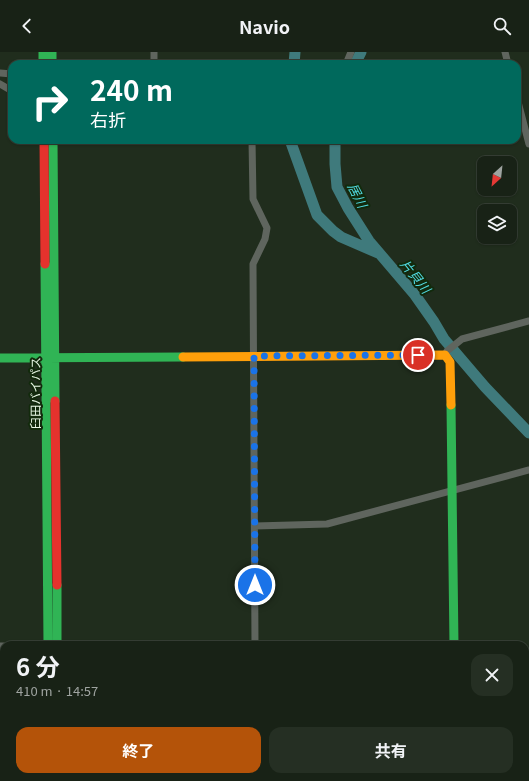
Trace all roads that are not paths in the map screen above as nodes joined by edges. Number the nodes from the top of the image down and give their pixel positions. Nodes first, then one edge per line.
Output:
1 (521, 113) edge
2 (44, 144) edge
3 (53, 144) edge
4 (252, 144) edge
5 (529, 144) edge
6 (529, 321) edge
7 (446, 353) junction
8 (254, 356) junction
9 (0, 358) edge
10 (50, 358) junction
11 (529, 470) edge
12 (453, 490) junction
13 (255, 526) junction
14 (48, 641) edge
15 (57, 641) edge
16 (255, 641) edge
17 (454, 641) edge

1 - 5 street
2 - 10 main road, 臼田バイパス
3 - 10 main road, 臼田バイパス
4 - 8 street
6 - 7 street
7 - 8 main road
7 - 12 main road
8 - 10 main road
8 - 13 street
9 - 10 main road
10 - 14 main road, 臼田バイパス
10 - 15 main road, 臼田バイパス
11 - 12 street
12 - 13 street
12 - 17 main road
13 - 16 street

